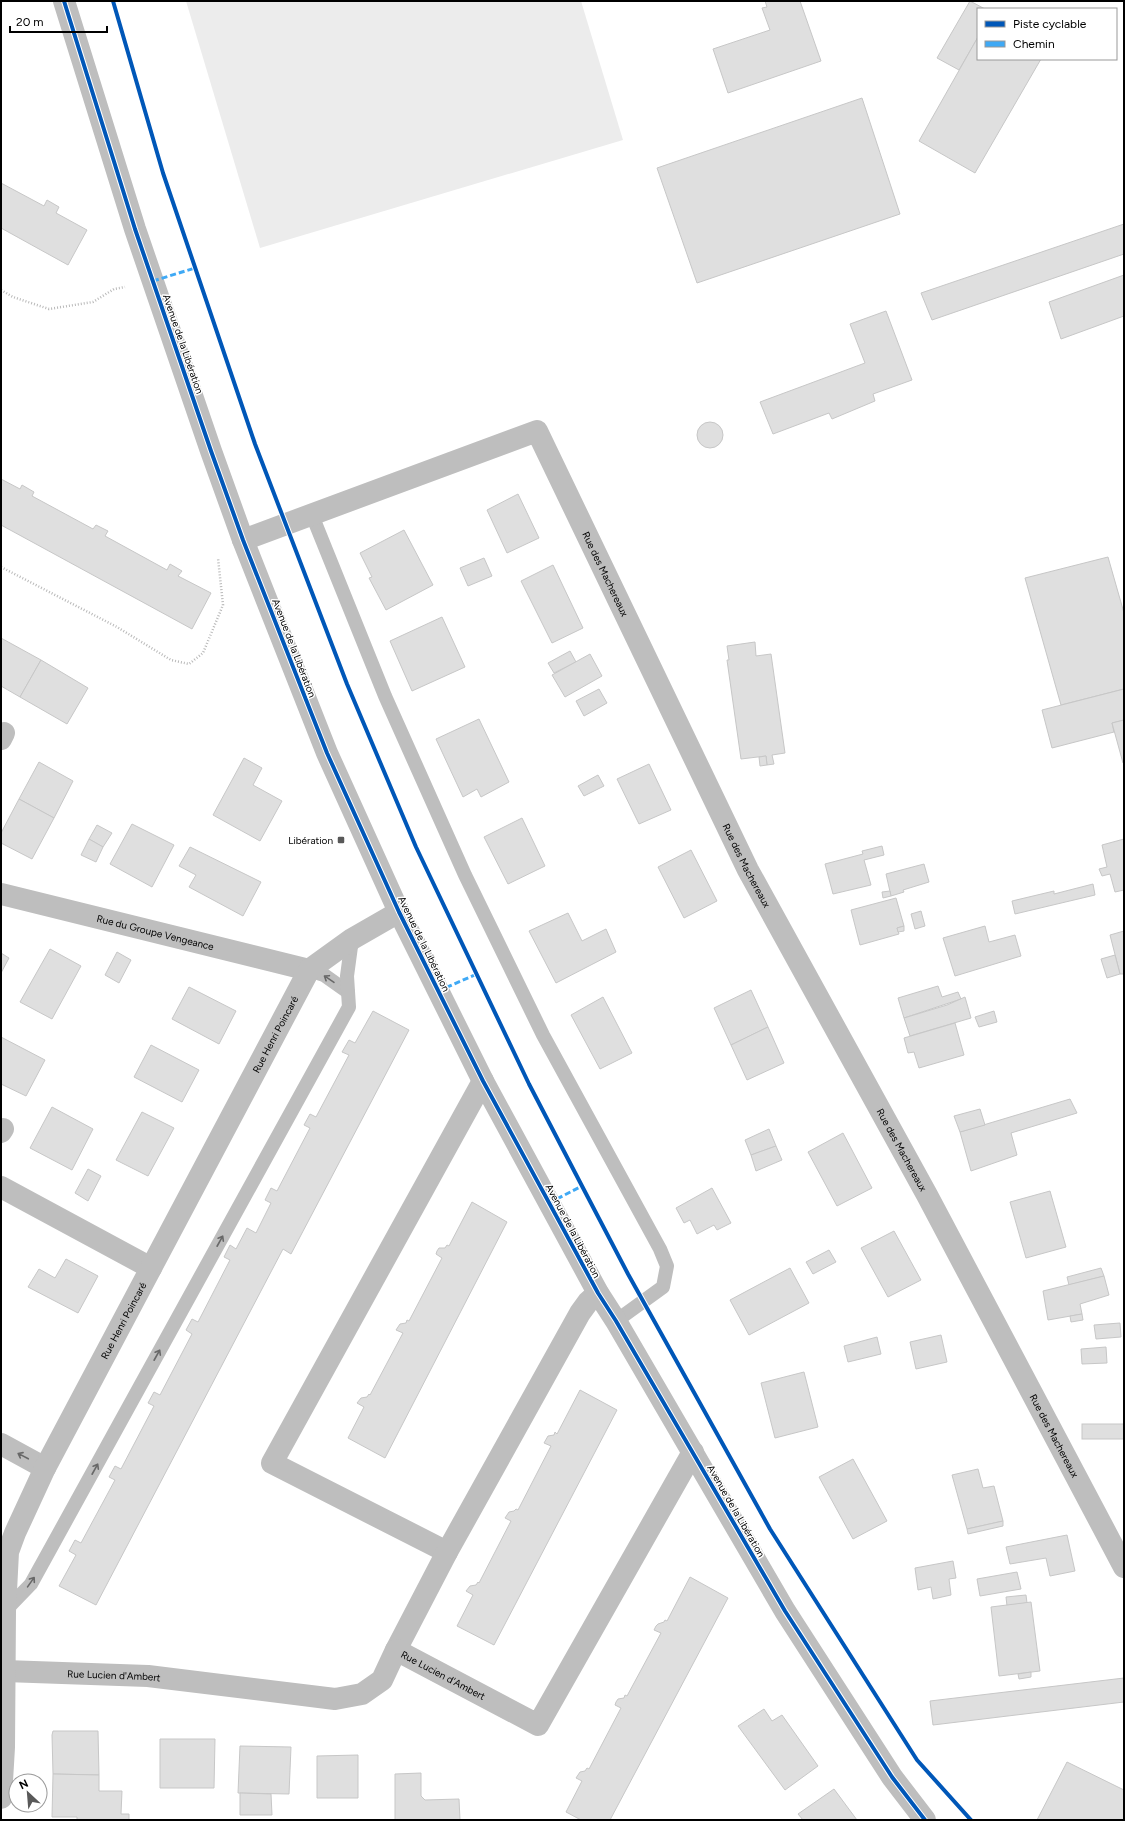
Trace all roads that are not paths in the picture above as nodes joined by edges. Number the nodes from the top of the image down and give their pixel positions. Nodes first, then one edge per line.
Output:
1 (64, 1) edge
2 (312, 515) junction
3 (243, 540) junction
4 (1, 894) edge
5 (399, 912) junction
6 (352, 938) junction
7 (309, 970) junction
8 (348, 992) junction
9 (482, 1081) junction
10 (1, 1187) edge
11 (151, 1268) junction
12 (598, 1293) junction
13 (616, 1321) junction
14 (1, 1444) edge
15 (693, 1452) junction
16 (45, 1468) junction
17 (447, 1552) junction
18 (1124, 1567) edge
19 (5, 1611) junction
20 (396, 1650) junction
21 (5, 1671) junction
22 (1, 1792) edge
23 (925, 1820) edge

1 - 3 street, Avenue de la Libération
2 - 3 street, Rue des Machereaux
2 - 13 lane
2 - 18 street, Rue des Machereaux
3 - 5 street, Avenue de la Libération
4 - 7 street, Rue du Groupe Vengeance
5 - 6 street, Rue Henri Poincaré
5 - 9 street, Avenue de la Libération
6 - 7 street, Rue Henri Poincaré
6 - 8 lane
8 -> 7 lane
7 - 11 street, Rue Henri Poincaré
19 -> 8 lane
9 - 12 street, Avenue de la Libération
9 - 17 street
10 - 11 street
11 - 16 street, Rue Henri Poincaré
12 - 13 street, Avenue de la Libération
12 - 17 street
13 - 15 street, Avenue de la Libération
16 -> 14 street
15 - 20 street, Rue Lucien d'Ambert
15 - 23 street, Avenue de la Libération
16 - 19 street, Rue Henri Poincaré
17 - 20 street
19 - 21 street, Rue Henri Poincaré
20 - 21 street, Rue Lucien d'Ambert
21 - 22 street, Rue Henri Poincaré

